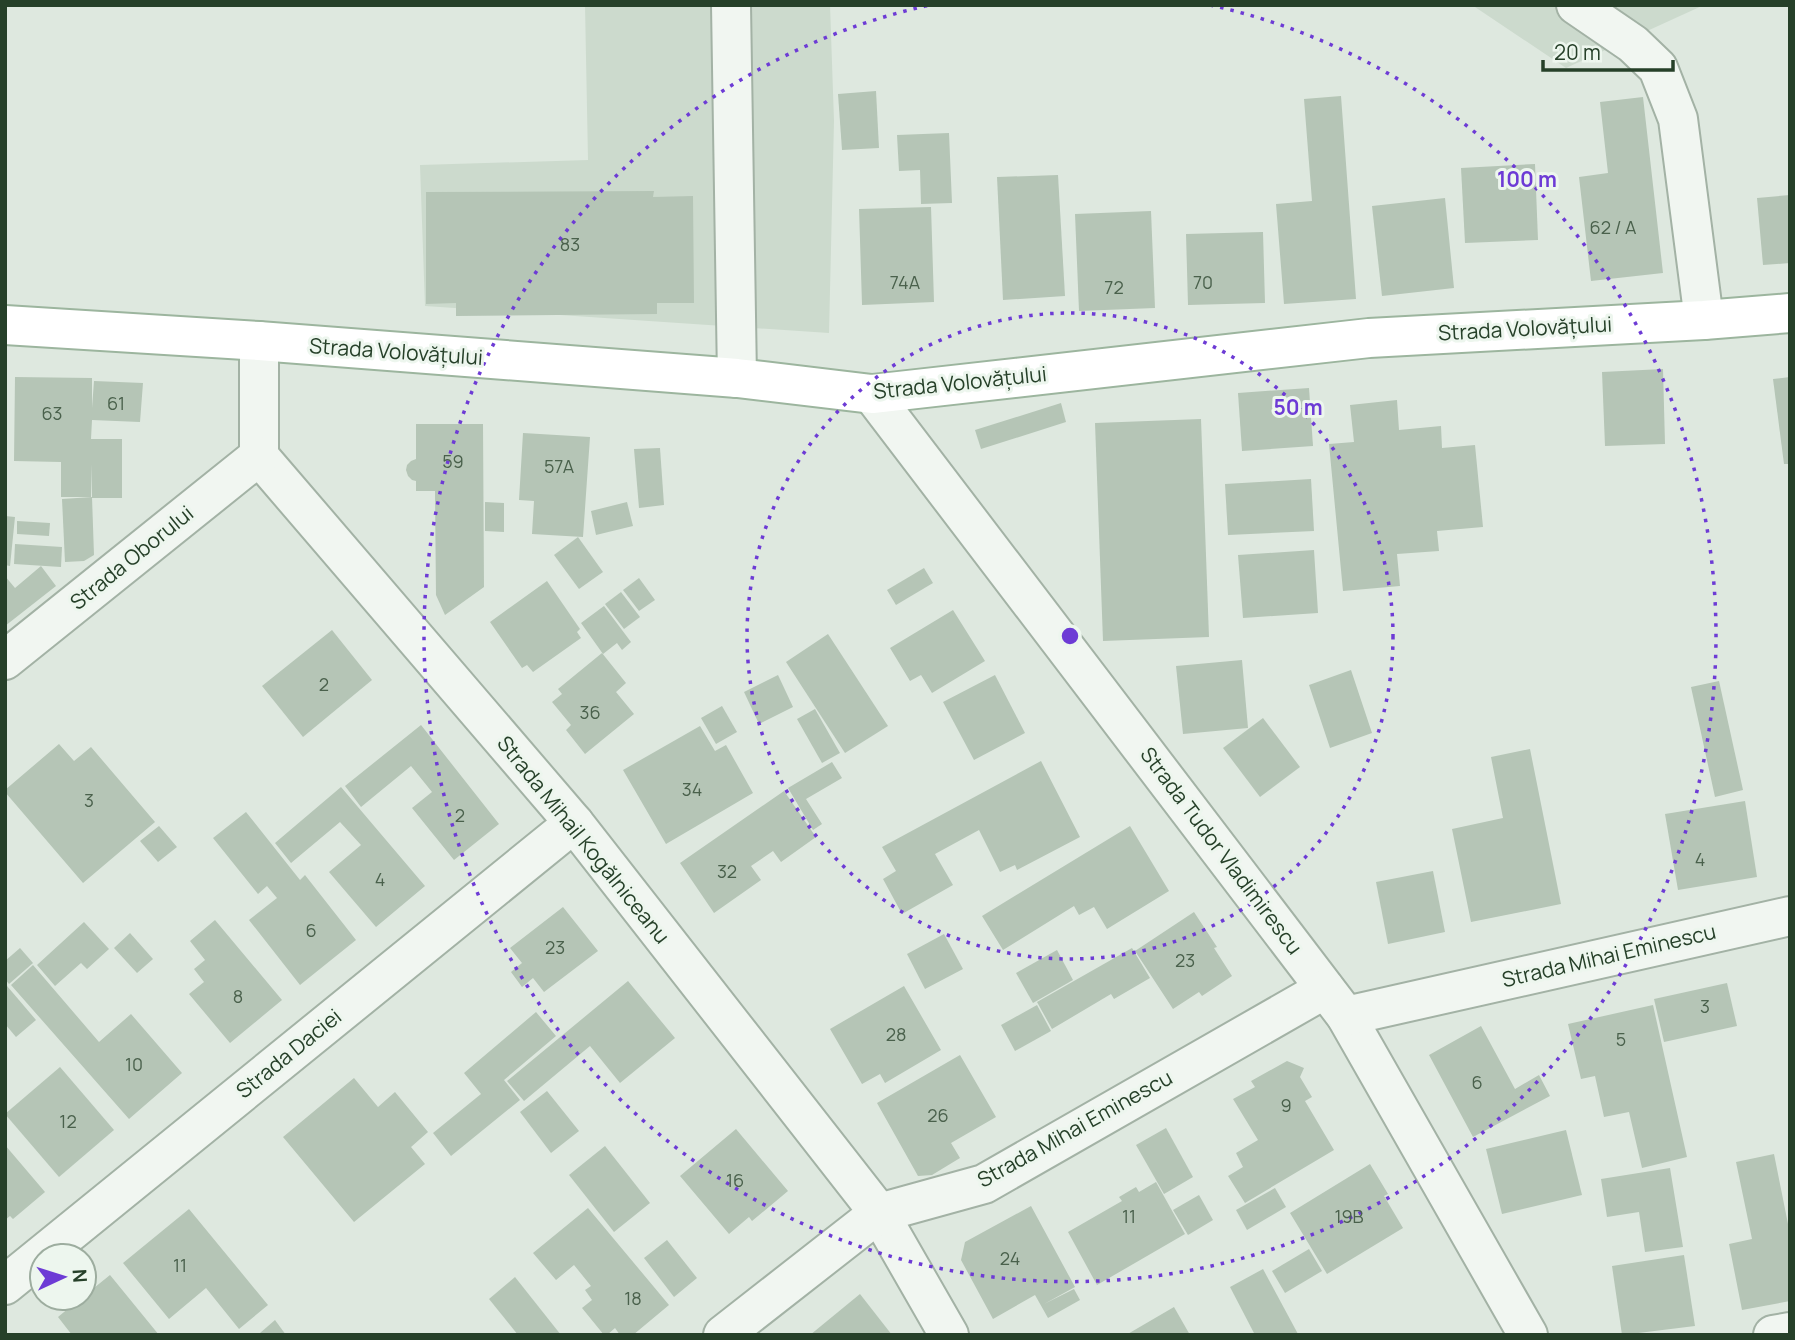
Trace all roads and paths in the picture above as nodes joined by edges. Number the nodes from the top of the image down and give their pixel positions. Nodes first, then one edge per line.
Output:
1 (731, 5) edge
2 (1576, 5) edge
3 (1790, 313) edge
4 (1704, 320) junction
5 (5, 324) edge
6 (259, 341) junction
7 (737, 378) junction
8 (872, 394) junction
9 (259, 456) junction
10 (5, 660) edge
11 (573, 823) junction
12 (1790, 916) edge
13 (1336, 1002) junction
14 (878, 1213) junction
15 (5, 1285) edge
16 (1790, 1332) edge
17 (723, 1335) edge
18 (949, 1335) edge
19 (1528, 1335) edge
20 (1773, 1335) edge

1 - 7 street
2 - 4 street
3 - 4 main road, Strada Volovățului
4 - 8 main road, Strada Volovățului
5 - 6 main road, Strada Volovățului
6 - 7 main road, Strada Volovățului
6 - 9 street
7 - 8 main road, Strada Volovățului
8 - 13 street, Strada Tudor Vladimirescu
9 - 10 street, Strada Oborului
9 - 11 street, Strada Mihail Kogălniceanu
11 - 14 street, Strada Mihail Kogălniceanu
11 - 15 street, Strada Daciei
12 - 13 street, Strada Mihai Eminescu
13 - 14 street, Strada Mihai Eminescu
13 - 19 street, Strada Tudor Vladimirescu
14 - 17 street, Strada Mihai Eminescu
14 - 18 street, Strada Mihail Kogălniceanu
16 - 20 street

